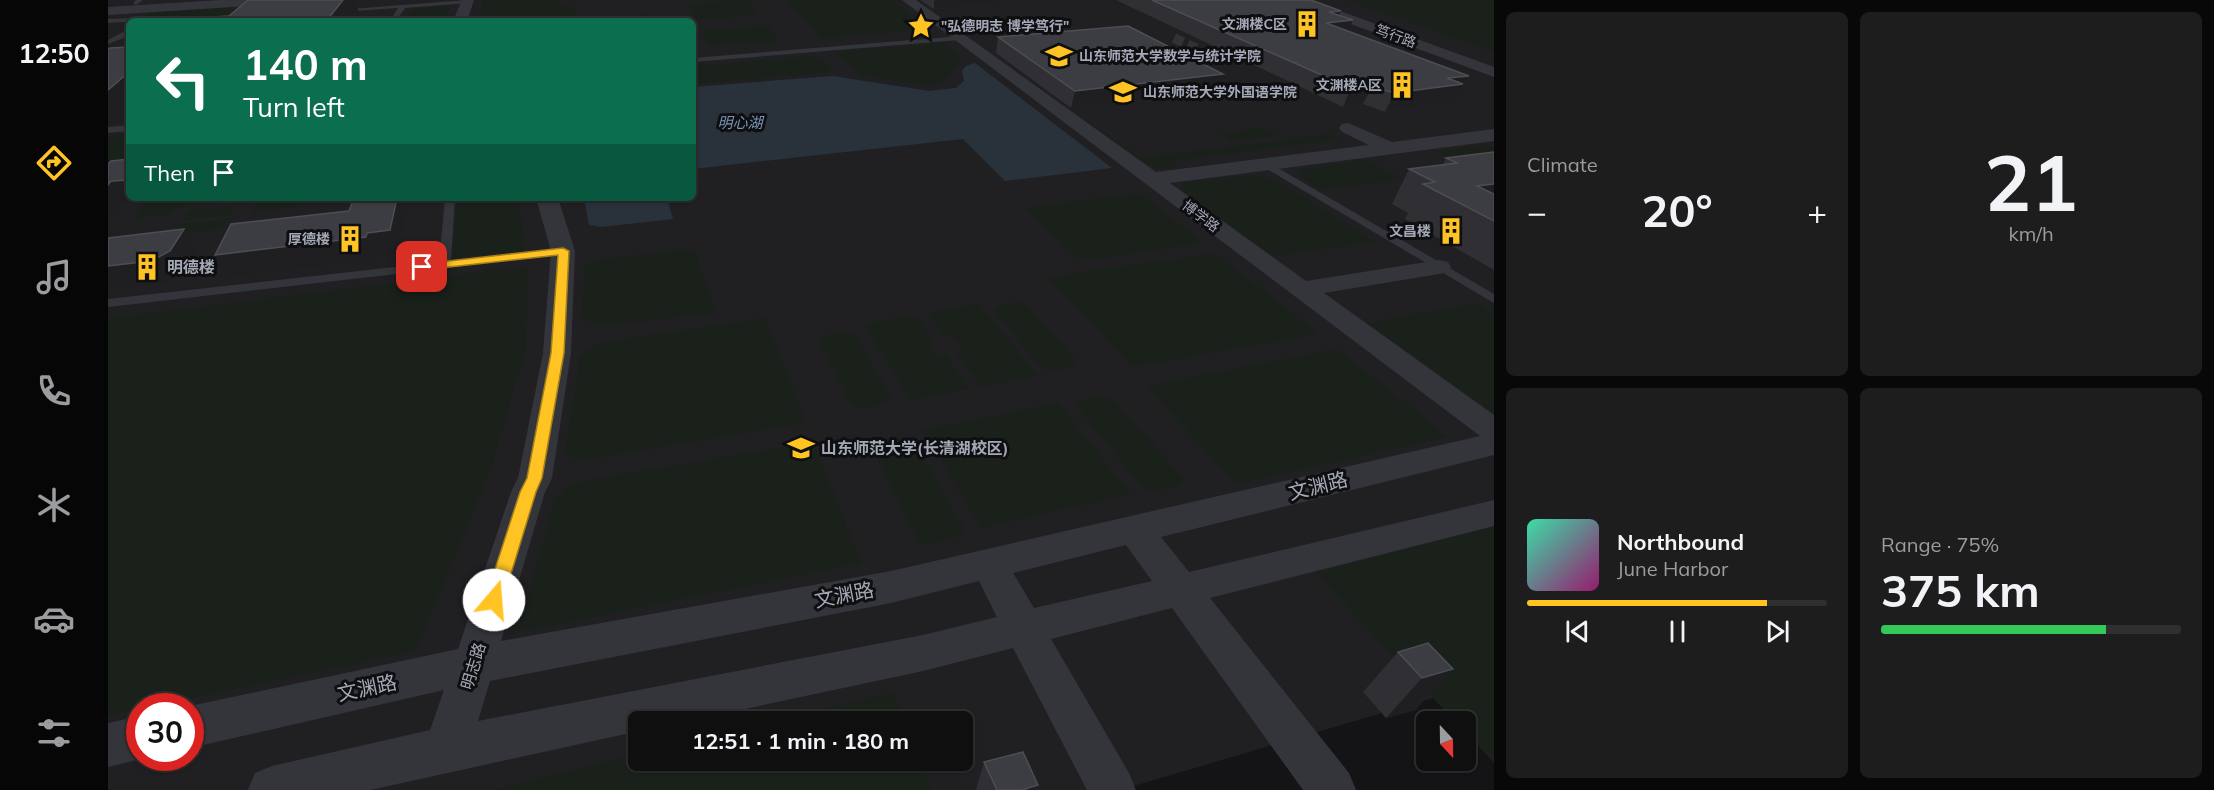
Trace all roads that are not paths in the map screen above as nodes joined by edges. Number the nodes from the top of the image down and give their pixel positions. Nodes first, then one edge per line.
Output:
1 (184, 0) edge
2 (280, 0) edge
3 (908, 0) edge
4 (1298, 0) edge
5 (1324, 0) edge
6 (467, 1) edge
7 (140, 4) edge
8 (250, 4) edge
9 (108, 5) edge
10 (403, 6) junction
11 (331, 10) edge
12 (108, 11) edge
13 (135, 18) edge
14 (395, 18) edge
15 (461, 18) edge
16 (126, 20) edge
17 (108, 21) edge
18 (1384, 21) junction
19 (1362, 24) junction
20 (126, 34) edge
21 (950, 35) junction
22 (108, 42) edge
23 (696, 52) edge
24 (1473, 53) junction
25 (1449, 56) junction
26 (696, 60) edge
27 (1494, 61) edge
28 (1494, 72) edge
29 (126, 128) edge
30 (1348, 128) dead end
31 (108, 130) edge
32 (1491, 137) edge
33 (1389, 148) junction
34 (1265, 164) junction
35 (1150, 179) junction
36 (450, 201) edge
37 (548, 201) edge
38 (563, 251) junction
39 (445, 265) junction
40 (1439, 267) junction
41 (1301, 289) junction
42 (1494, 299) edge
43 (108, 303) edge
44 (1494, 431) edge
45 (1494, 444) edge
46 (1494, 513) edge
47 (1135, 530) junction
48 (988, 563) junction
49 (1179, 588) junction
50 (1023, 627) junction
51 (473, 665) junction
52 (204, 724) edge
53 (126, 741) edge
54 (108, 745) edge
55 (447, 749) junction
56 (272, 790) edge
57 (1112, 790) edge
58 (1332, 790) edge

1 - 7 street
2 - 8 street
3 - 21 street, 博学路
4 - 19 street, 笃行路
5 - 18 street, 笃行路
6 - 10 lane
6 - 15 street
7 - 8 street
7 - 9 street
7 - 12 street
7 - 13 lane
10 - 11 lane
10 - 14 lane
16 - 17 lane
18 - 19 street
18 - 24 street, 笃行路
19 - 25 street, 笃行路
20 - 22 lane
21 - 23 lane
21 - 26 lane
21 - 35 street, 博学路
24 - 25 street
24 - 27 street, 笃行路
25 - 28 street, 笃行路
29 - 31 lane
30 - 33 street
32 - 33 street
33 - 34 street
34 - 35 street
34 - 40 lane
35 - 41 street, 博学路
36 - 39 lane
37 - 38 street, 明志路
38 - 39 lane
38 - 51 street, 明志路
39 - 43 lane
40 - 41 street
40 - 42 lane
41 - 44 street, 博学路
45 - 47 street, 文渊路
46 - 49 street
47 - 48 street, 文渊路
47 - 49 street
48 - 50 street
48 - 51 street, 文渊路
49 - 50 street
49 - 58 street
50 - 55 street
50 - 57 street
51 - 52 street, 文渊路
51 - 55 street, 明志路
53 - 54 street
55 - 56 street

